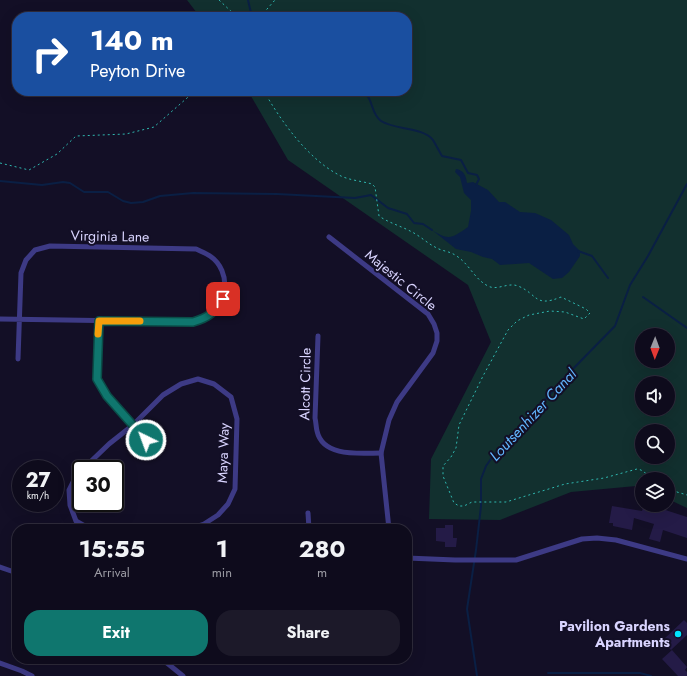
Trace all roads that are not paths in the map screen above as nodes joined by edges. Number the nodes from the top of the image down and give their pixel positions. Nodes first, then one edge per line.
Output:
1 (329, 237) dead end
2 (0, 319) edge
3 (19, 319) junction
4 (99, 321) junction
5 (318, 336) dead end
6 (18, 359) dead end
7 (133, 425) junction
8 (381, 453) junction
9 (153, 455) dead end
10 (92, 460) edge
11 (72, 485) edge
12 (72, 510) edge
13 (73, 512) edge
14 (308, 513) dead end
15 (81, 524) edge
16 (204, 524) edge
17 (308, 524) edge
18 (388, 524) edge
19 (412, 558) edge
20 (687, 559) edge
21 (0, 567) edge
22 (12, 571) edge
23 (0, 663) edge
24 (168, 664) edge
25 (32, 676) edge
26 (183, 676) edge

1 - 8 street, Majestic Circle
2 - 3 street
3 - 4 street
3 - 4 street, Virginia Lane
3 - 6 street, Virginia Lane
4 - 7 street
5 - 8 street, Alcott Circle
7 - 9 street
7 - 10 street, Maya Way
7 - 16 street, Maya Way
8 - 18 street, Majestic Circle
11 - 12 street, Maya Way
13 - 15 street, Maya Way
14 - 17 street
19 - 20 street
21 - 22 street
23 - 25 street
24 - 26 street

